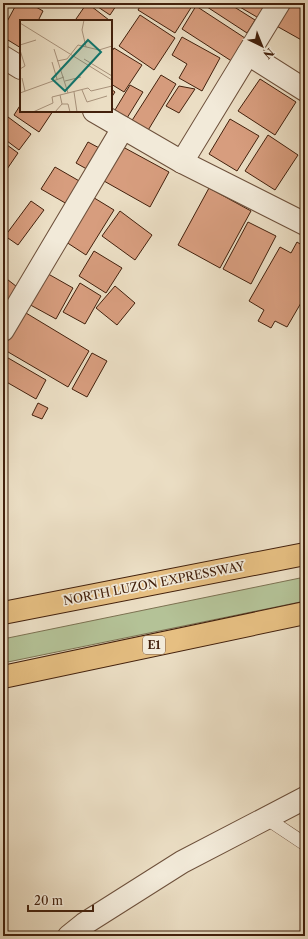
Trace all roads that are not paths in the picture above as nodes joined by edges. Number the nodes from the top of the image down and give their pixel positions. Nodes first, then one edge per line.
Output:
1 (279, 3) edge
2 (248, 54) junction
3 (3, 58) edge
4 (20, 67) edge
5 (305, 90) edge
6 (96, 112) edge
7 (123, 128) junction
8 (182, 162) junction
9 (305, 224) edge
10 (3, 330) edge
11 (305, 554) edge
12 (3, 613) edge
13 (305, 613) edge
14 (3, 677) edge
15 (305, 798) edge
16 (266, 818) junction
17 (305, 844) edge
18 (69, 936) edge

1 - 2 street
2 - 5 street
2 - 8 street
3 - 4 street
6 - 7 street
7 - 8 street
7 - 10 street
8 - 9 street
11 - 12 highway, NORTH LUZON EXPRESSWAY
13 - 14 highway, E1
15 - 16 street
16 - 17 lane
16 - 18 street

